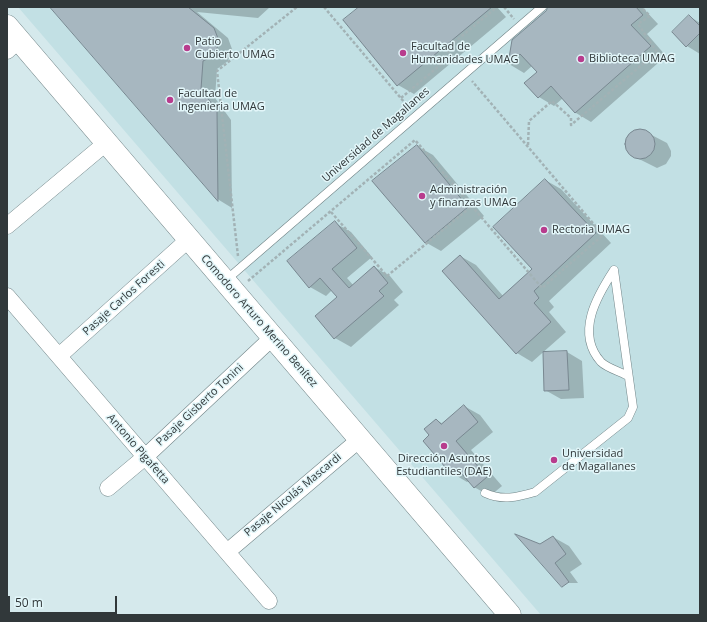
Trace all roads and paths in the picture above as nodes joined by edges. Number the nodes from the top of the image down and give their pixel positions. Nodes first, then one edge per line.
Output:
1 (298, 7) edge
2 (324, 7) edge
3 (497, 7) edge
4 (542, 7) edge
5 (641, 7) edge
6 (11, 39) edge
7 (452, 55) junction
8 (466, 73) junction
9 (401, 98) junction
10 (415, 115) junction
11 (106, 143) junction
12 (528, 146) junction
13 (472, 206) junction
14 (331, 212) junction
15 (7, 226) edge
16 (189, 239) junction
17 (233, 281) junction
18 (7, 296) edge
19 (273, 337) junction
20 (59, 356) junction
21 (628, 376) junction
22 (360, 439) junction
23 (145, 457) junction
24 (108, 488) dead end
25 (485, 493) dead end
26 (227, 552) junction
27 (270, 601) dead end
28 (510, 615) edge

1 - 17 path
2 - 9 path
3 - 7 path
4 - 8 lane, Universidad de Magallanes
5 - 12 path
6 - 11 main road, Comodoro Arturo Merino Benítez
7 - 8 path
7 - 9 path
8 - 10 lane, Universidad de Magallanes
8 - 12 path
9 - 10 path
10 - 17 lane, Universidad de Magallanes
11 - 15 street
11 - 16 main road, Comodoro Arturo Merino Benítez
12 - 13 path
13 - 14 path
13 - 14 path
14 - 17 path
16 - 17 main road, Comodoro Arturo Merino Benítez
16 - 20 street, Pasaje Carlos Foresti
17 - 19 main road, Comodoro Arturo Merino Benítez
18 - 20 street, Antonio Pigafetta
19 - 22 main road, Comodoro Arturo Merino Benítez
19 - 23 street, Pasaje Gisberto Tonini
20 - 23 street, Antonio Pigafetta
21 - 21 lane
21 - 25 lane
22 - 26 street, Pasaje Nicolás Mascardi
22 - 28 main road, Comodoro Arturo Merino Benítez
23 - 24 street, Pasaje Gisberto Tonini
23 - 26 street, Antonio Pigafetta
26 - 27 street, Antonio Pigafetta

